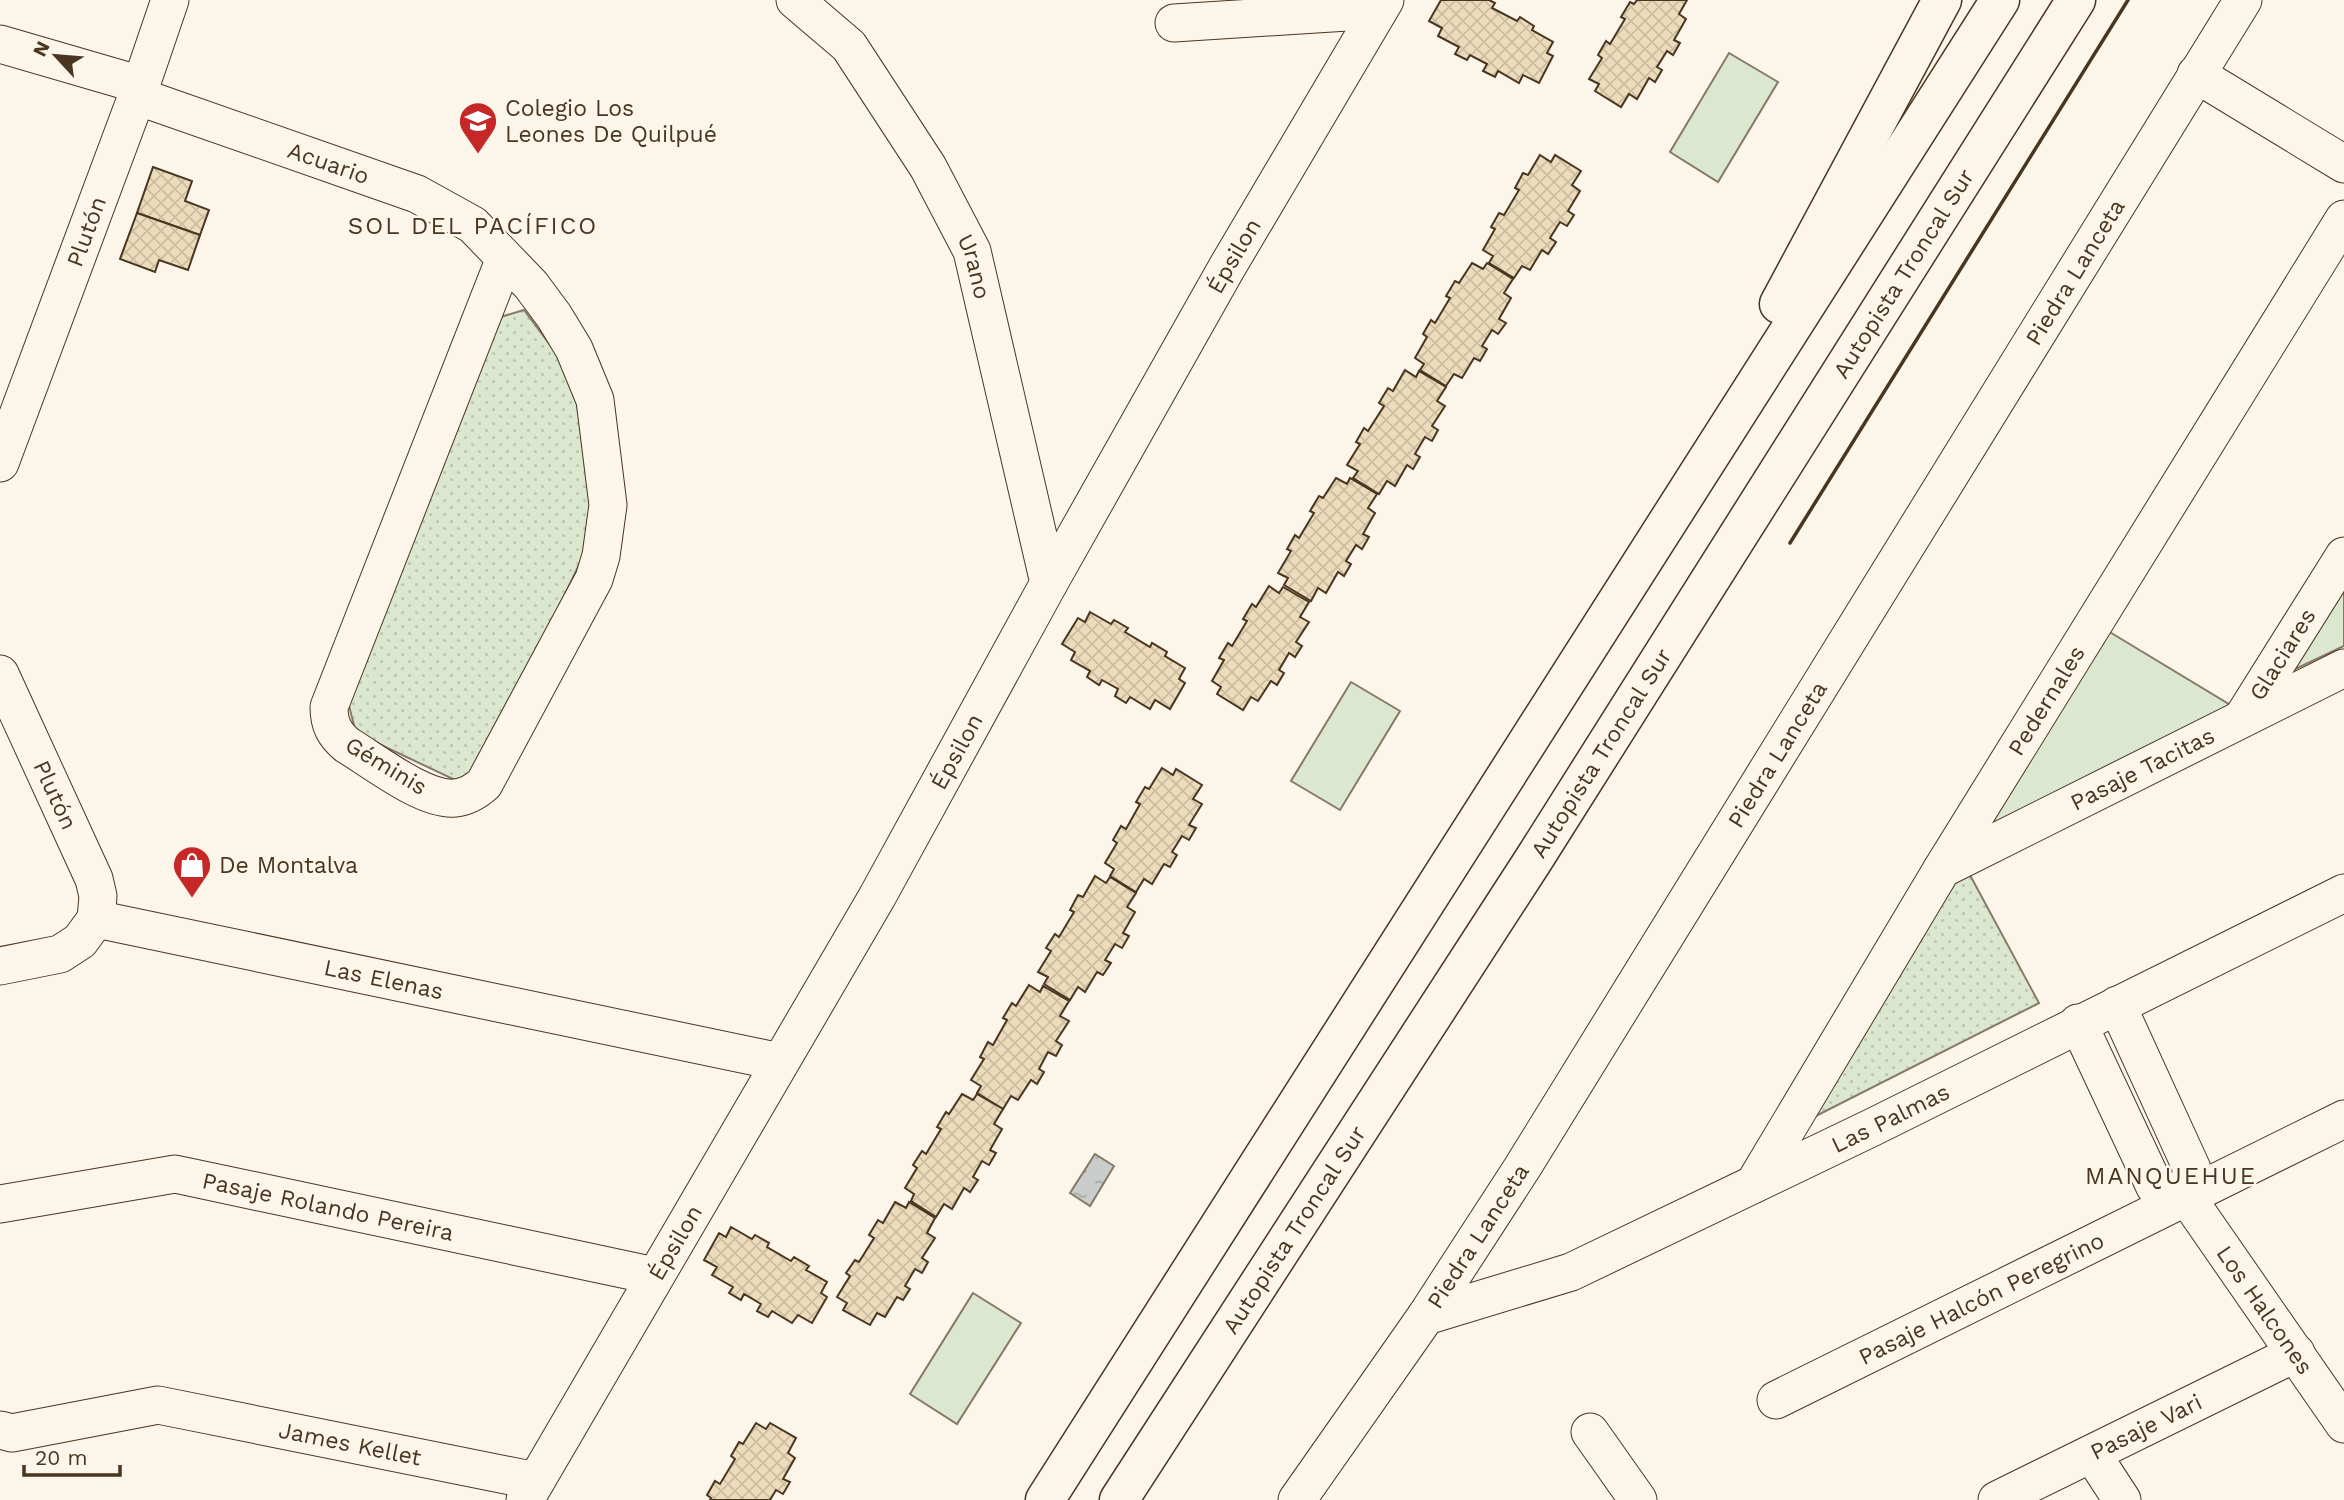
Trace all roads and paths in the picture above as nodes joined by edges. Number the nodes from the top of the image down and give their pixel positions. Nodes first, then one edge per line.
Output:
1 (170, 0) edge
2 (795, 0) edge
3 (1942, 0) edge
4 (2000, 0) edge
5 (2076, 0) edge
6 (2243, 0) edge
7 (1382, 5) edge
8 (1174, 23) dead end
9 (0, 44) edge
10 (2196, 74) junction
11 (139, 91) junction
12 (2344, 164) edge
13 (2344, 219) edge
14 (505, 258) junction
15 (0, 463) edge
16 (2344, 556) edge
17 (1639, 565) junction
18 (1049, 583) junction
19 (2344, 668) edge
20 (0, 674) edge
21 (2243, 718) junction
22 (1942, 869) junction
23 (2344, 893) edge
24 (96, 919) junction
25 (0, 966) edge
26 (2118, 1004) junction
27 (2078, 1023) junction
28 (780, 1062) junction
29 (2344, 1119) edge
30 (1754, 1184) junction
31 (2186, 1196) junction
32 (0, 1204) edge
33 (655, 1276) junction
34 (1426, 1316) junction
35 (2296, 1353) junction
36 (1776, 1400) dead end
37 (2344, 1424) edge
38 (0, 1430) edge
39 (1590, 1432) dead end
40 (2092, 1454) junction
41 (530, 1490) edge
42 (1045, 1500) edge
43 (1119, 1500) edge
44 (1297, 1500) edge
45 (1638, 1500) edge
46 (1997, 1500) edge
47 (2122, 1500) edge

1 - 11 street, Plutón
2 - 18 street, Urano
3 - 17 highway
4 - 17 highway
5 - 43 highway, Autopista Troncal Sur
6 - 10 street, Piedra Lanceta
7 - 8 street
7 - 18 street, Épsilon
9 - 11 street, Acuario
10 - 12 street
10 - 34 street, Piedra Lanceta
11 - 14 street, Acuario
11 - 15 street, Plutón
13 - 22 street, Pedernales
14 - 14 street, Géminis
16 - 21 street, Glaciares
17 - 42 highway
18 - 28 street, Épsilon
19 - 21 street, Pasaje Tacitas
20 - 24 street, Plutón
21 - 22 street, Pasaje Tacitas
22 - 30 street, Pedernales
23 - 26 street, Las Palmas
24 - 25 street
24 - 28 street, Las Elenas
26 - 27 street, Las Palmas
26 - 31 street
27 - 30 street, Las Palmas
27 - 31 street
28 - 33 street, Épsilon
29 - 31 street, Pasaje Halcón Peregrino
30 - 34 street, Las Palmas
31 - 35 street, Los Halcones
31 - 36 street, Pasaje Halcón Peregrino
32 - 33 street, Pasaje Rolando Pereira
33 - 41 street, Épsilon
34 - 44 street, Piedra Lanceta
35 - 37 street, Los Halcones
35 - 40 street, Pasaje Vari
38 - 41 street, James Kellet
39 - 45 street
40 - 46 street, Pasaje Vari
40 - 47 street

